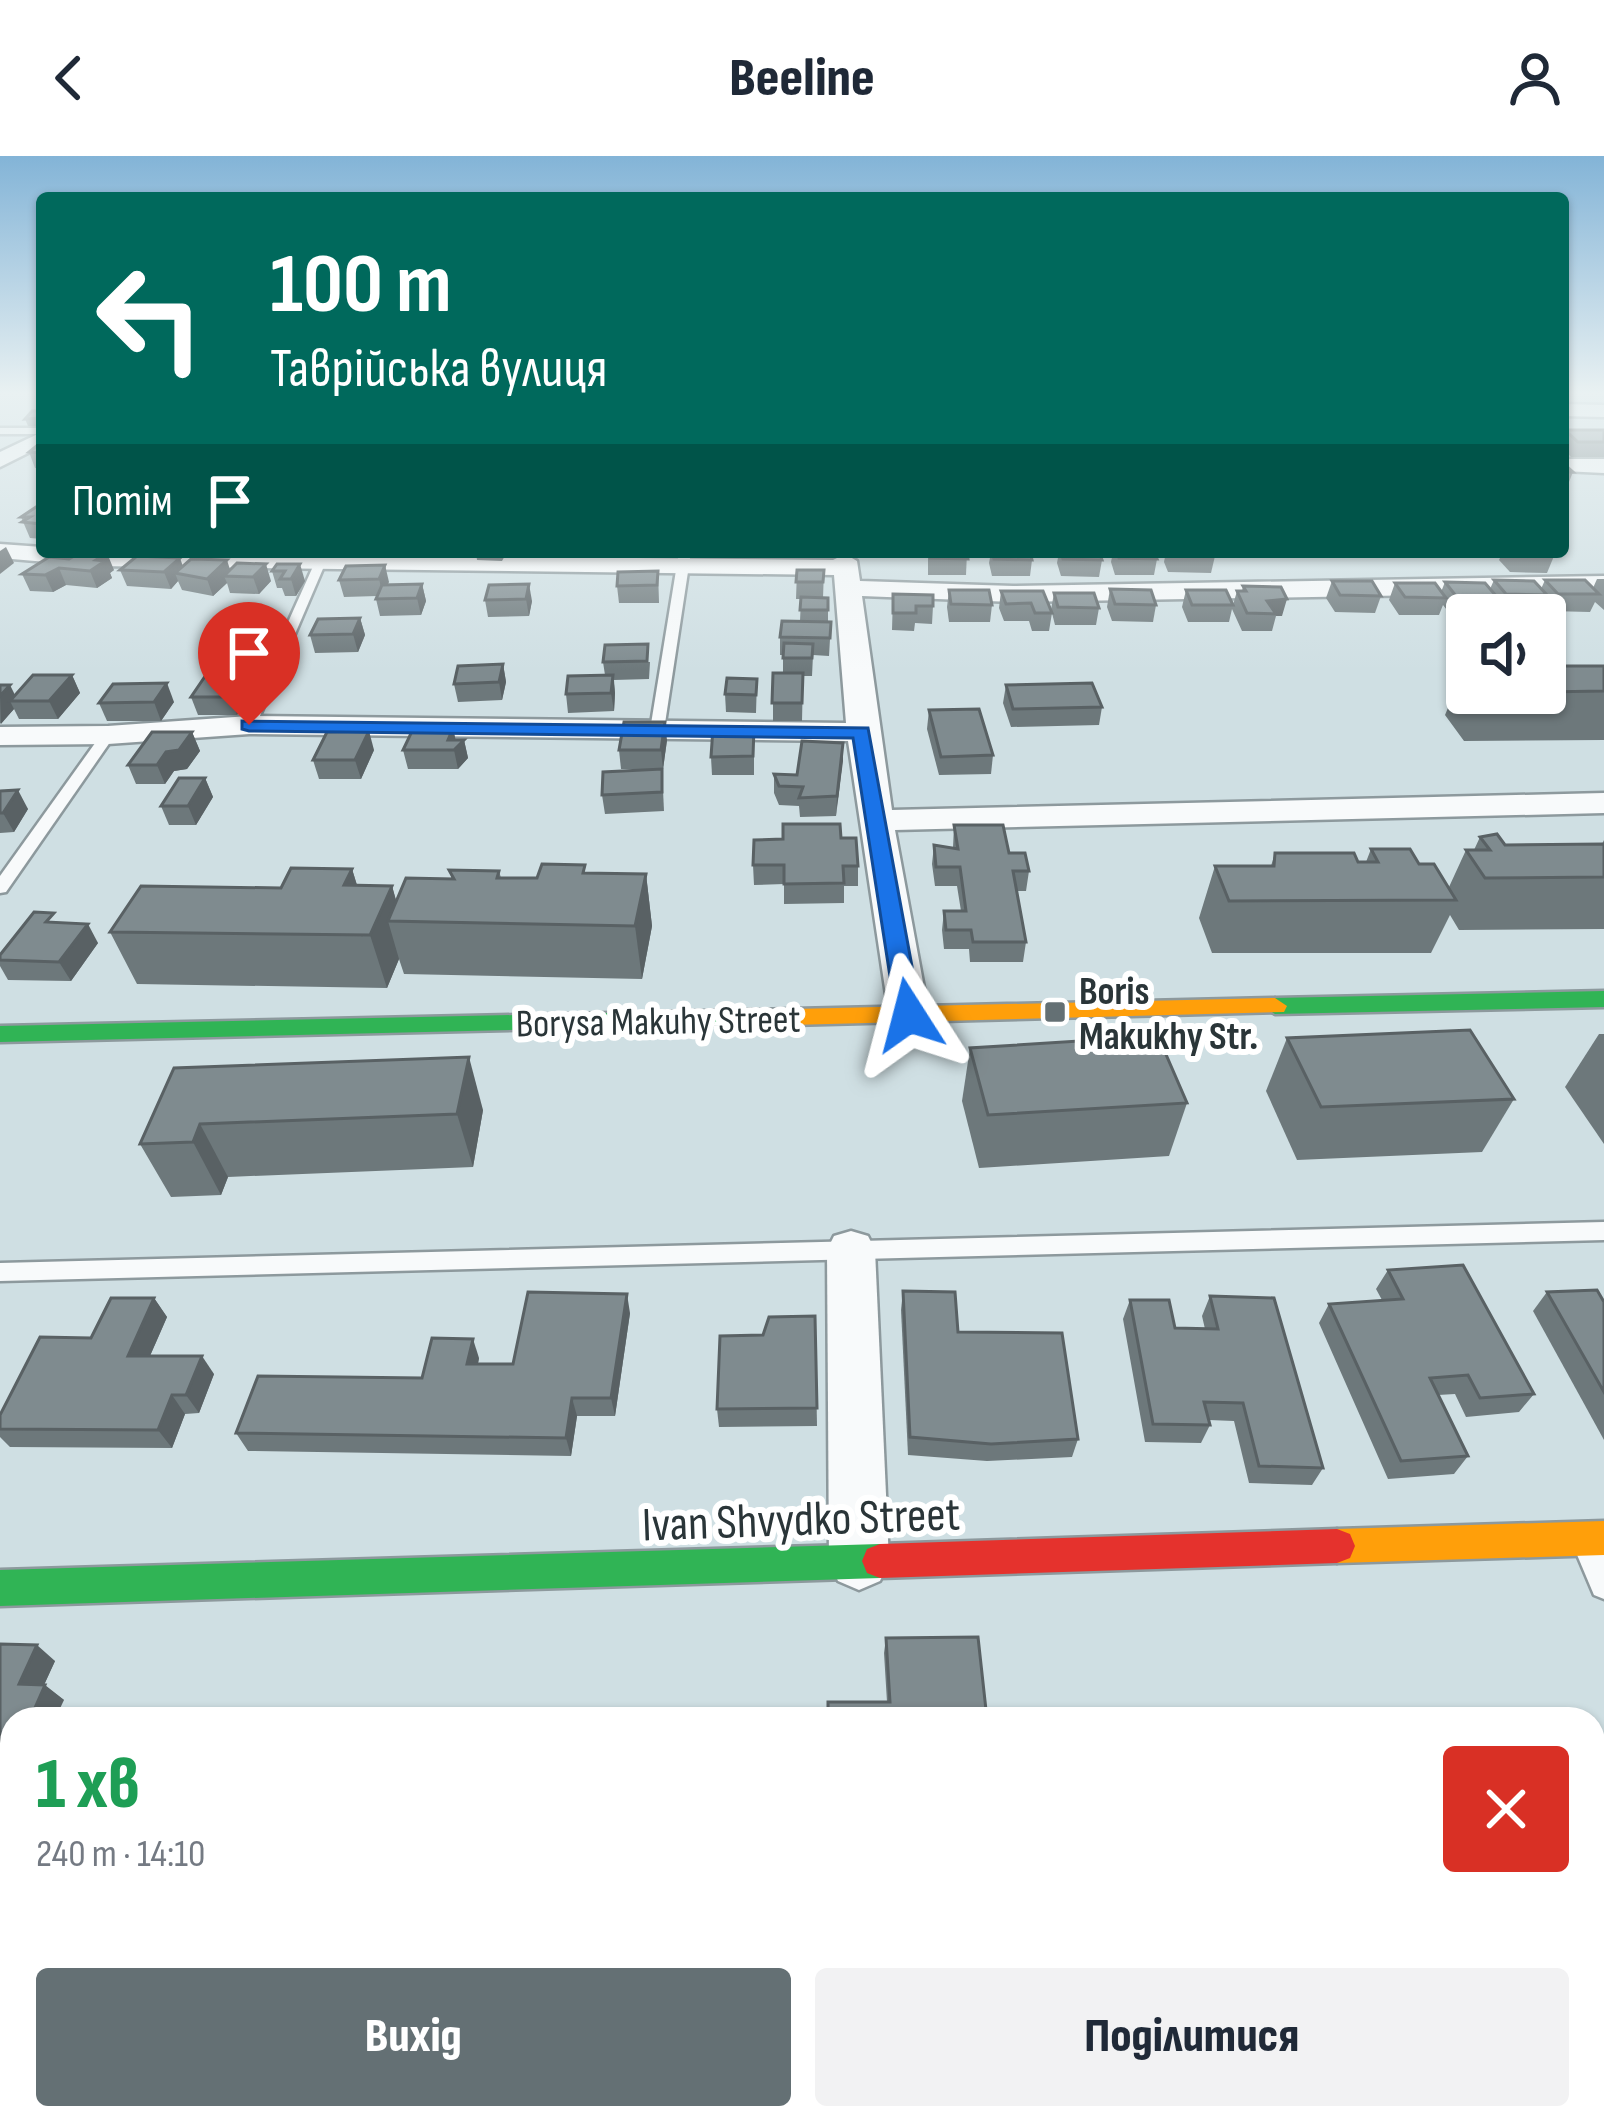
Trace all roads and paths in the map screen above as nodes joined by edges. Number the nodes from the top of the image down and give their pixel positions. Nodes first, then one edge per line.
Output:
1 (0, 551) edge
2 (36, 555) edge
3 (70, 558) edge
4 (324, 558) edge
5 (684, 560) edge
6 (847, 569) edge
7 (1604, 584) edge
8 (249, 725) junction
9 (657, 730) junction
10 (862, 732) junction
11 (108, 735) junction
12 (0, 736) edge
13 (1604, 803) edge
14 (879, 820) junction
15 (0, 888) edge
16 (1604, 999) edge
17 (909, 1015) junction
18 (0, 1034) edge
19 (1604, 1231) edge
20 (851, 1250) junction
21 (0, 1272) edge
22 (1594, 1538) edge
23 (859, 1561) junction
24 (1604, 1585) edge
25 (0, 1588) edge

1 - 2 street
3 - 4 street
4 - 5 street
4 - 8 lane
5 - 6 street
5 - 9 lane
6 - 7 street
6 - 10 street
8 - 9 street
8 - 11 street
9 - 10 street
10 - 14 street
11 - 12 street
11 - 15 lane
13 - 14 street
14 - 17 street
16 - 17 main road, Borysa Makuhy Street
17 - 18 main road, Borysa Makuhy Street
19 - 20 lane
20 - 21 lane
20 - 23 street
22 - 23 main road, Ivan Shvydko Street
22 - 24 lane
23 - 25 main road, Ivan Shvydko Street

